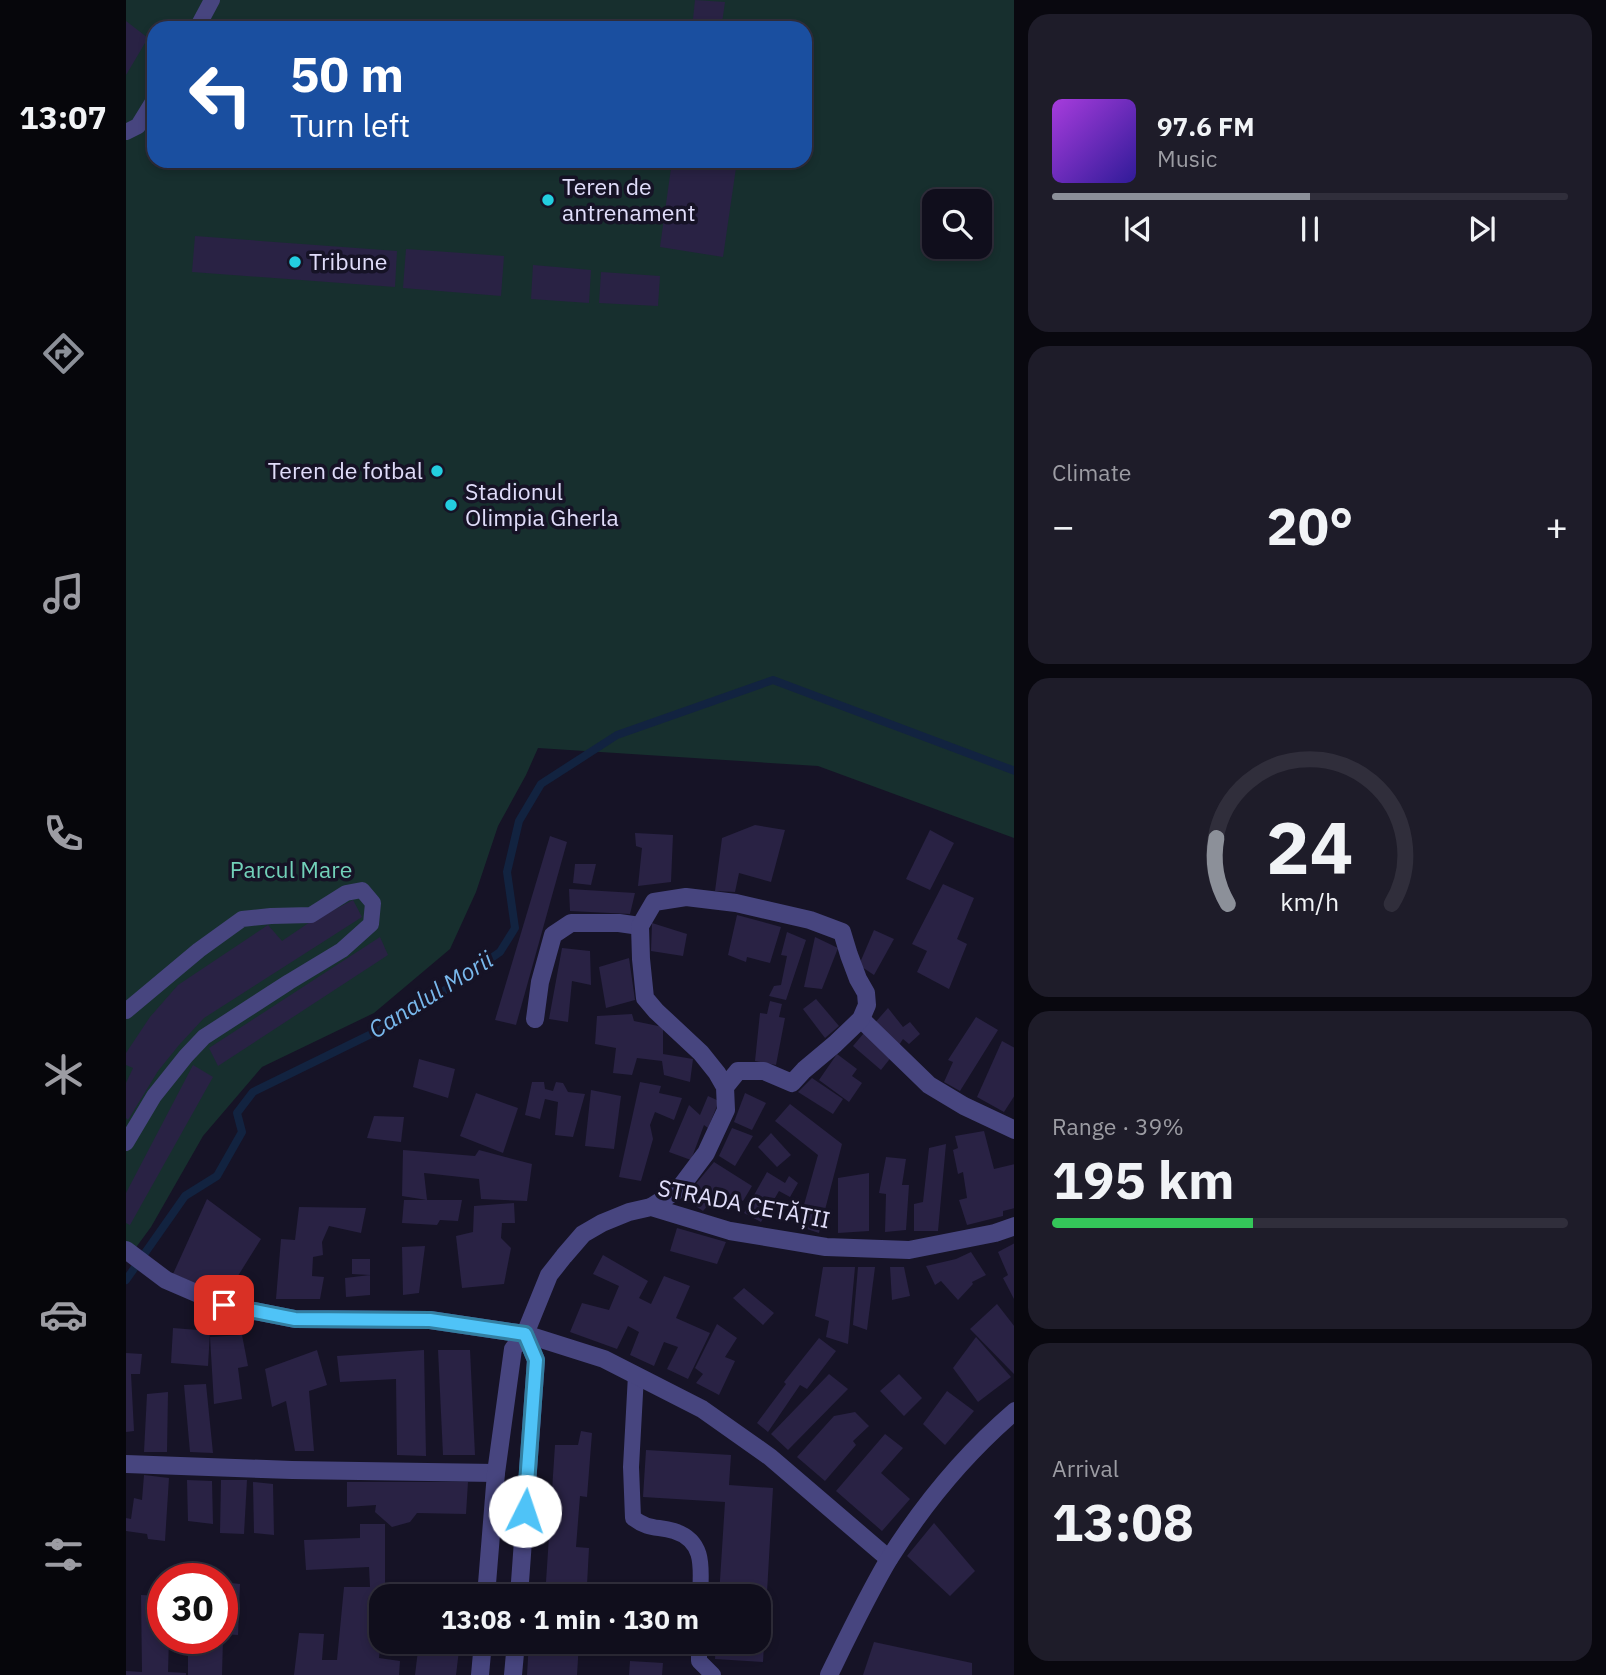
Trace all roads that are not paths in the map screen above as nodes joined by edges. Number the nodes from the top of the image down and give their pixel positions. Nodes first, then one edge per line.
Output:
1 (212, 0) edge
2 (201, 21) edge
3 (147, 111) edge
4 (126, 132) edge
5 (640, 926) junction
6 (126, 1011) edge
7 (861, 1019) junction
8 (535, 1020) dead end
9 (725, 1087) junction
10 (1014, 1130) edge
11 (126, 1143) edge
12 (651, 1207) junction
13 (1014, 1226) edge
14 (126, 1250) edge
15 (525, 1334) junction
16 (636, 1375) junction
17 (1014, 1410) edge
18 (126, 1464) edge
19 (496, 1473) junction
20 (889, 1559) junction
21 (487, 1584) edge
22 (520, 1584) edge
23 (700, 1584) edge
24 (481, 1654) edge
25 (515, 1654) edge
26 (699, 1654) edge
27 (480, 1675) edge
28 (513, 1675) edge
29 (713, 1675) edge
30 (829, 1675) edge

1 - 2 lane
3 - 4 lane
5 - 7 street
5 - 8 street
5 - 9 street
6 - 11 lane
7 - 9 street
7 - 10 street
9 - 12 street
12 - 13 street, STRADA CETĂȚII
12 - 15 street, STRADA CETĂȚII
14 - 15 street
15 - 16 street
15 - 19 street, STRADA CETĂȚII
15 - 22 street
16 - 20 street
16 - 23 lane
17 - 20 street
18 - 19 street
19 - 21 street, STRADA CETĂȚII
20 - 30 street
24 - 27 street
25 - 28 street
26 - 29 lane

